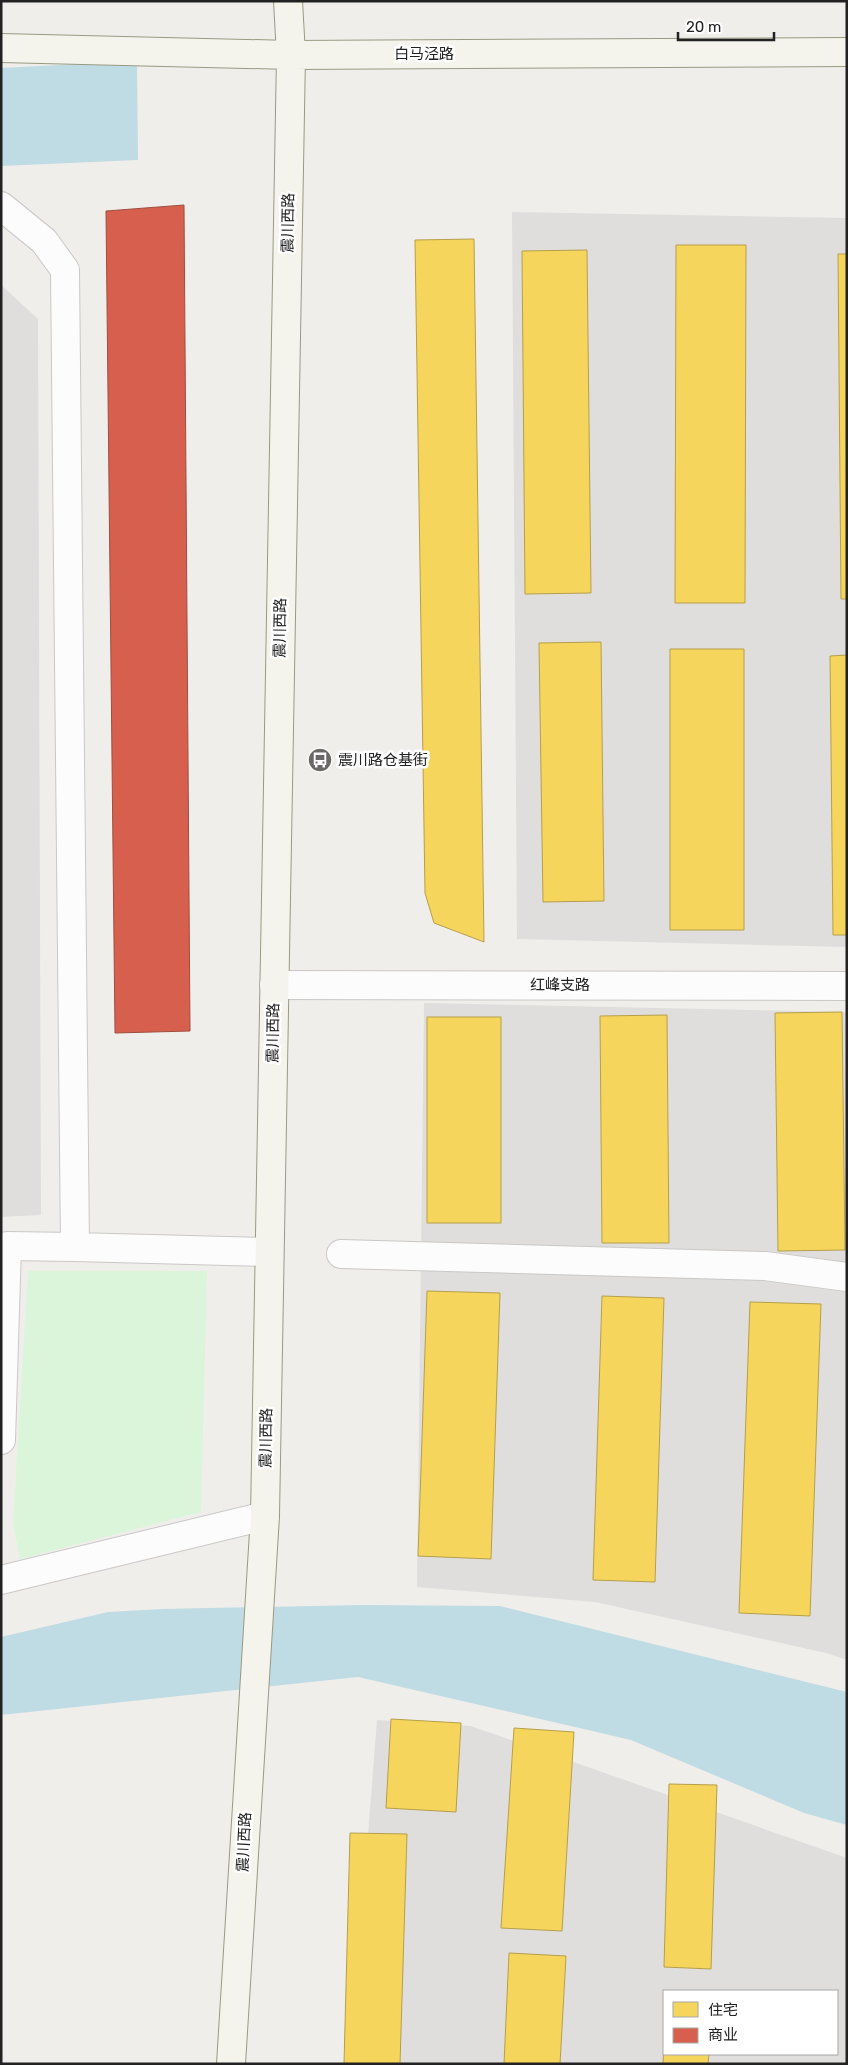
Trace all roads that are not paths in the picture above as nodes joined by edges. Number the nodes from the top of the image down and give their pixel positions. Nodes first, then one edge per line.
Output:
1 (288, 1) edge
2 (1, 48) edge
3 (847, 52) edge
4 (291, 55) junction
5 (1, 206) edge
6 (274, 985) junction
7 (847, 986) edge
8 (74, 1247) junction
9 (269, 1252) junction
10 (341, 1254) dead end
11 (847, 1277) edge
12 (1, 1440) edge
13 (265, 1516) junction
14 (1, 1580) edge
15 (231, 2064) edge

1 - 4 street, 震川西路
2 - 4 street, 白马泾路
3 - 4 street, 白马泾路
4 - 6 street, 震川西路
5 - 8 street
6 - 7 street, 红峰支路
6 - 9 street, 震川西路
8 - 9 street
8 - 12 street
9 - 13 street, 震川西路
10 - 11 street
13 - 14 street
13 - 15 street, 震川西路

